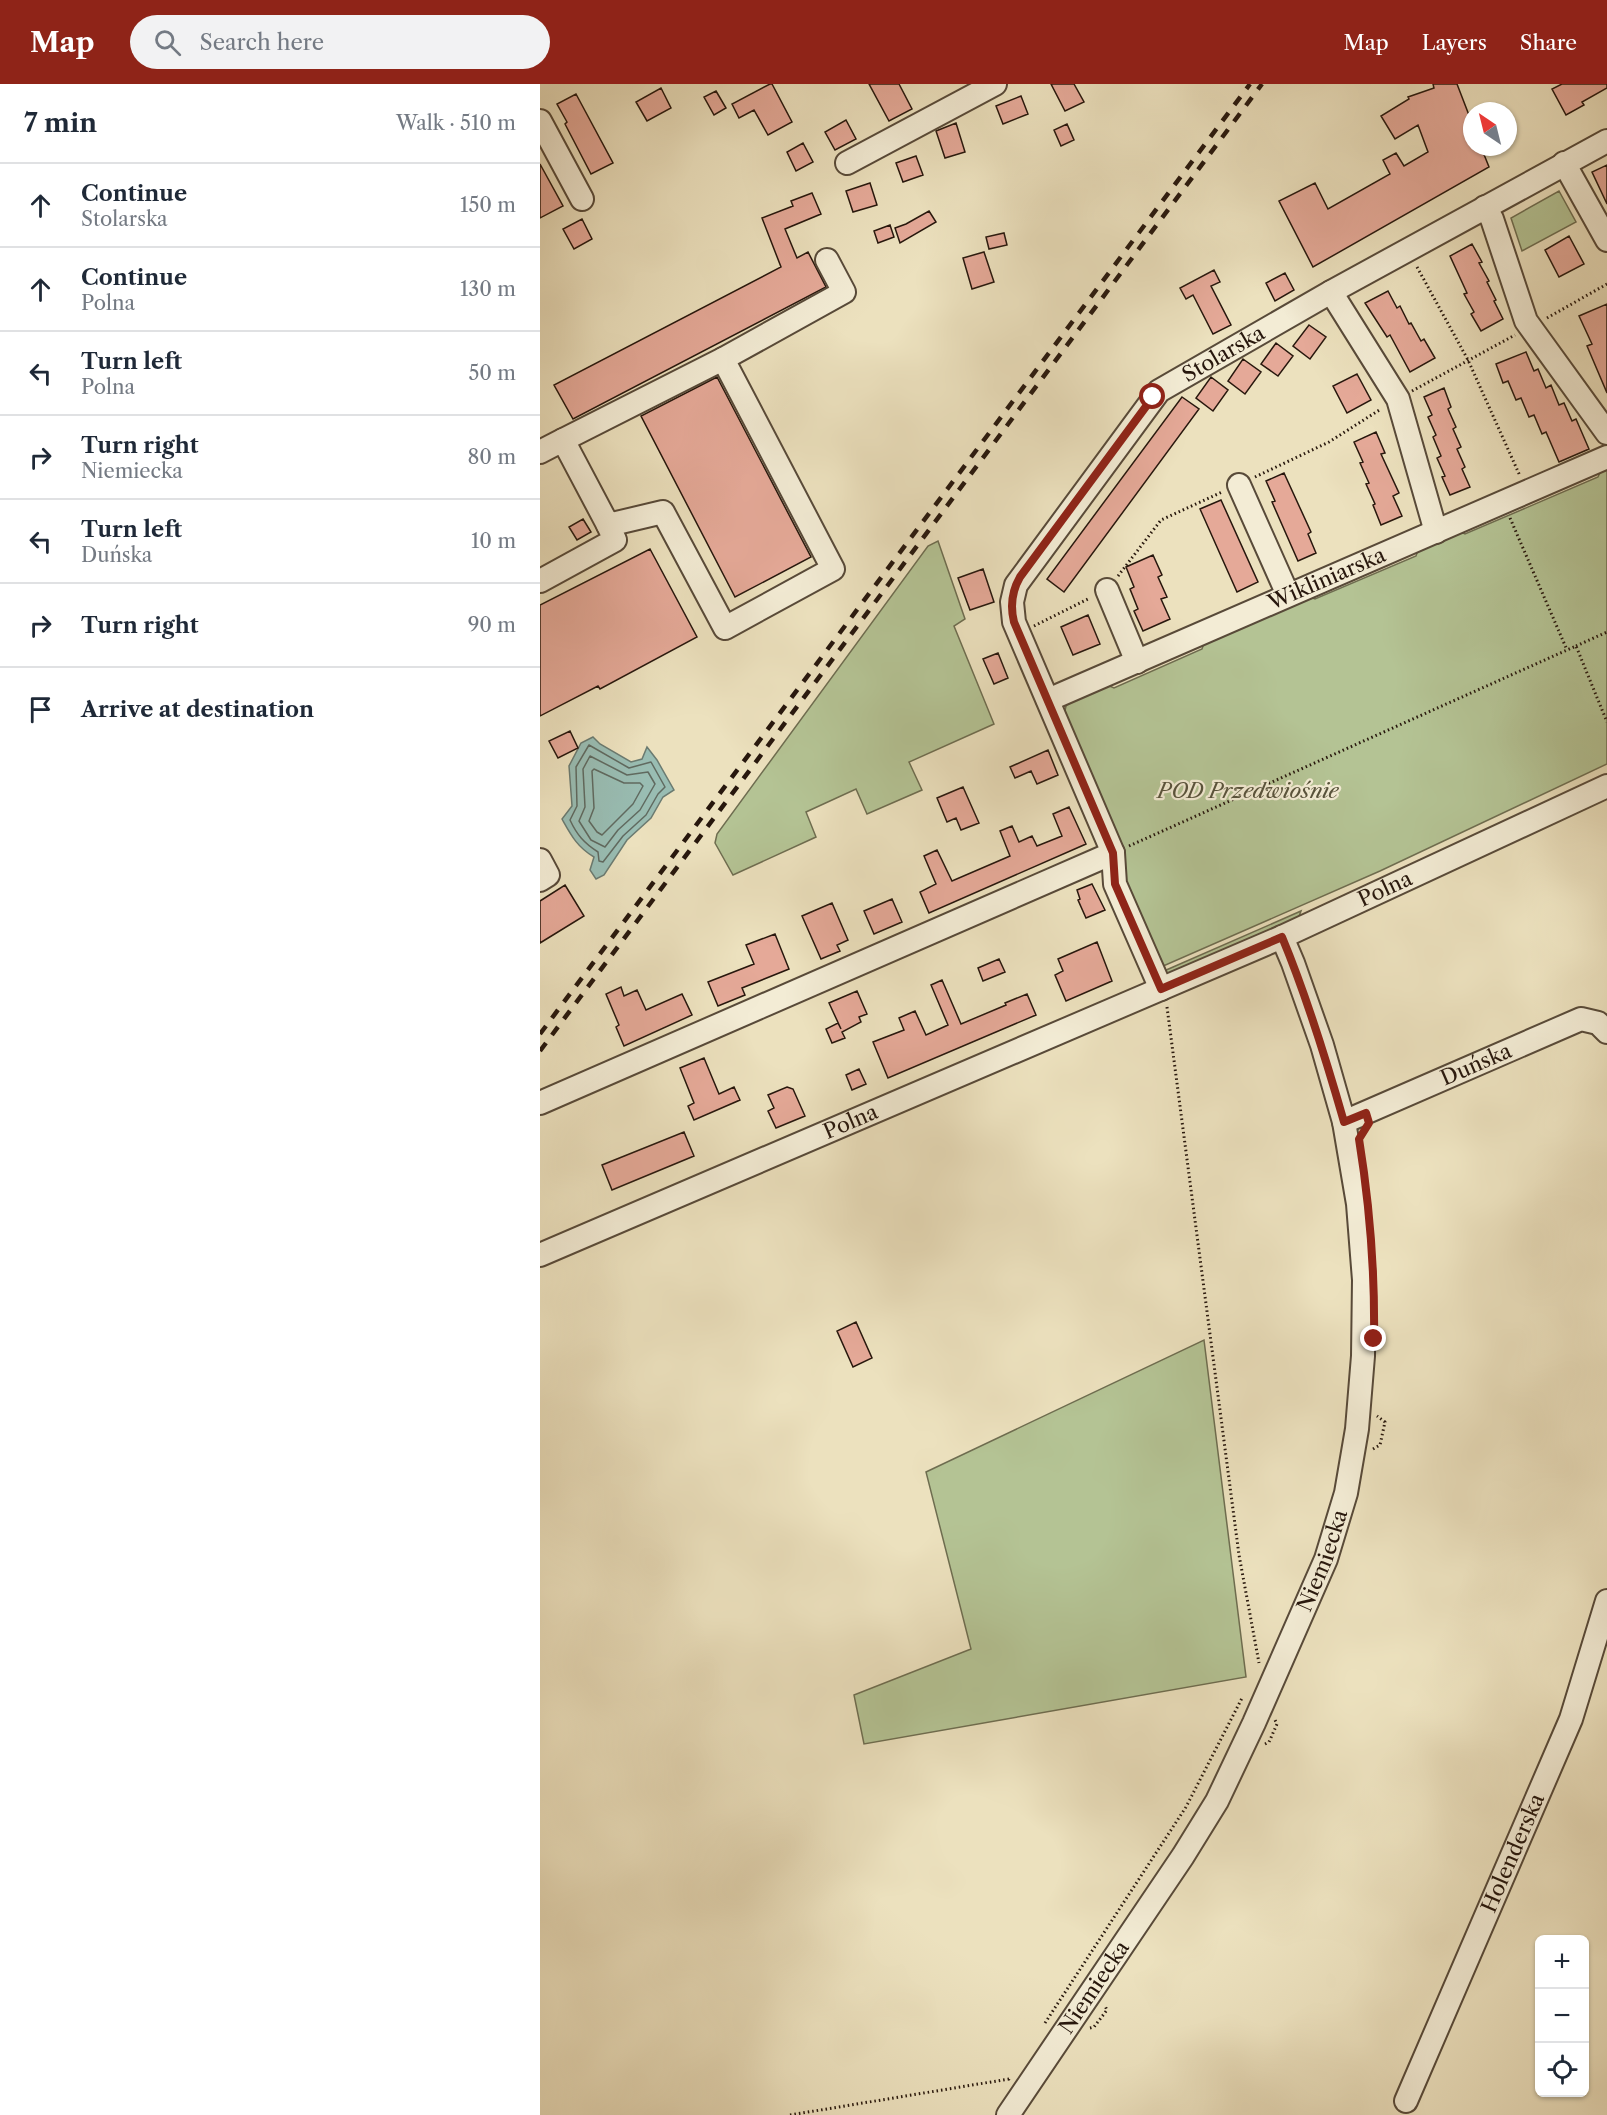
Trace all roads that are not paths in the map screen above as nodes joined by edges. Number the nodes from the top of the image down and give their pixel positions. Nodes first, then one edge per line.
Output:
1 (995, 84) edge
2 (540, 121) edge
3 (1607, 141) edge
4 (847, 163) dead end
5 (1564, 163) junction
6 (582, 199) dead end
7 (1485, 207) junction
8 (1607, 240) edge
9 (827, 260) dead end
10 (1331, 292) junction
11 (723, 359) junction
12 (1607, 433) edge
13 (563, 440) junction
14 (540, 452) edge
15 (1607, 457) edge
16 (1239, 485) road end
17 (608, 525) junction
18 (1436, 532) junction
19 (540, 580) edge
20 (1107, 590) road end
21 (1288, 595) junction
22 (1137, 662) junction
23 (1048, 700) junction
24 (1607, 786) edge
25 (1117, 851) junction
26 (540, 860) edge
27 (540, 880) edge
28 (1282, 937) junction
29 (1161, 989) junction
30 (1607, 1032) edge
31 (540, 1103) edge
32 (1344, 1122) junction
33 (540, 1255) edge
34 (1607, 1601) edge
35 (1406, 2101) dead end
36 (1008, 2115) edge

1 - 4 street
2 - 6 street
3 - 5 street, Stolarska
5 - 7 street, Stolarska
5 - 8 street
7 - 10 street, Stolarska
7 - 12 street
9 - 11 street
10 - 18 street
10 - 23 street, Stolarska
11 - 13 street
11 - 17 street
13 - 14 street
13 - 17 street
15 - 18 street, Wikliniarska
16 - 21 street
17 - 19 street
18 - 21 street, Wikliniarska
20 - 22 street
21 - 22 street, Wikliniarska
22 - 23 street, Wikliniarska
23 - 25 street
24 - 28 street, Polna
25 - 29 street
25 - 31 street
26 - 27 street
28 - 29 street, Polna
28 - 32 street, Niemiecka
29 - 33 street, Polna
30 - 32 street, Duńska
32 - 36 street, Niemiecka
34 - 35 street, Holenderska

